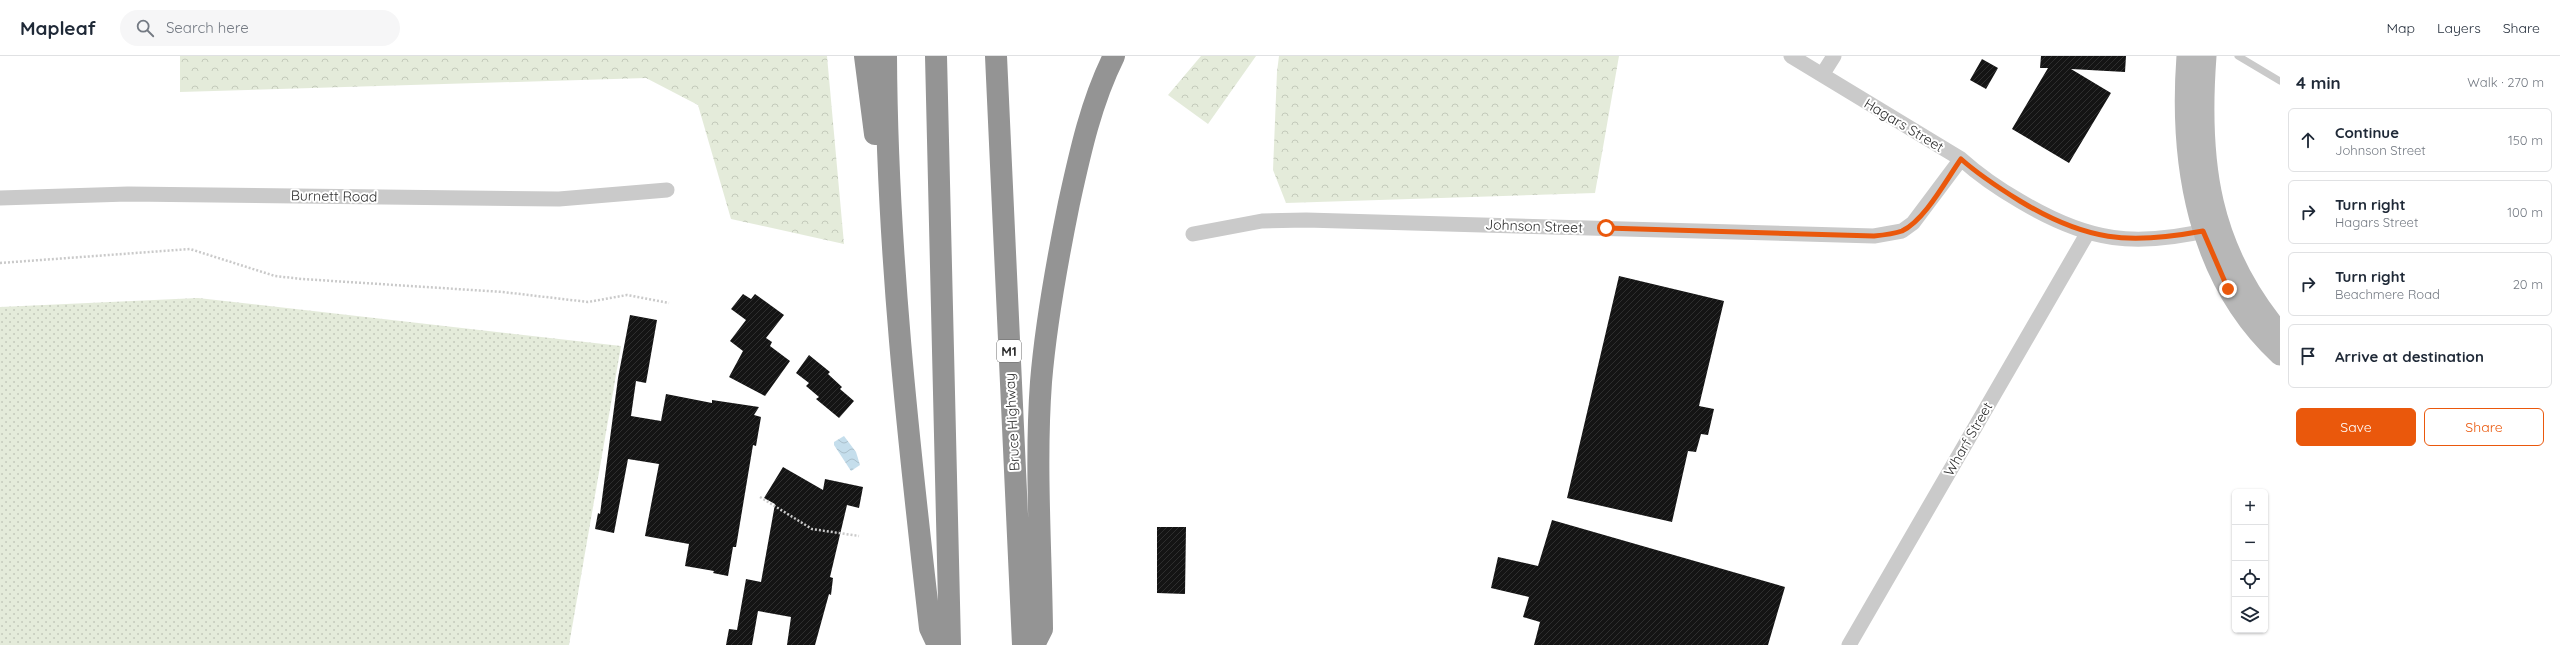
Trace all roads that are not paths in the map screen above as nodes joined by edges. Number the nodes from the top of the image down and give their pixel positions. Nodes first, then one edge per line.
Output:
1 (865, 56) edge
2 (886, 56) edge
3 (936, 56) edge
4 (996, 56) edge
5 (1114, 56) edge
6 (1791, 56) edge
7 (1834, 56) edge
8 (2187, 56) edge
9 (2206, 56) edge
10 (2243, 57) edge
11 (1822, 75) junction
12 (2280, 81) edge
13 (1961, 159) junction
14 (887, 163) junction
15 (667, 190) dead end
16 (0, 198) edge
17 (2211, 229) junction
18 (1193, 234) dead end
19 (2087, 234) junction
20 (2280, 333) edge
21 (2280, 355) edge
22 (938, 645) edge
23 (950, 645) edge
24 (1023, 645) edge
25 (1034, 645) edge
26 (1849, 645) edge

1 - 14 highway
2 - 14 highway
3 - 23 highway
4 - 24 highway, Bruce Highway / M1
5 - 25 highway
6 - 11 street, Hagars Street
7 - 11 street
8 - 17 main road
9 - 17 main road
10 - 12 lane
11 - 13 street, Hagars Street
13 - 18 street, Johnson Street
13 - 19 street, Hagars Street
14 - 22 highway
15 - 16 street, Burnett Road
17 - 19 street, Hagars Street
17 - 20 main road
17 - 21 main road
19 - 26 street, Wharf Street

